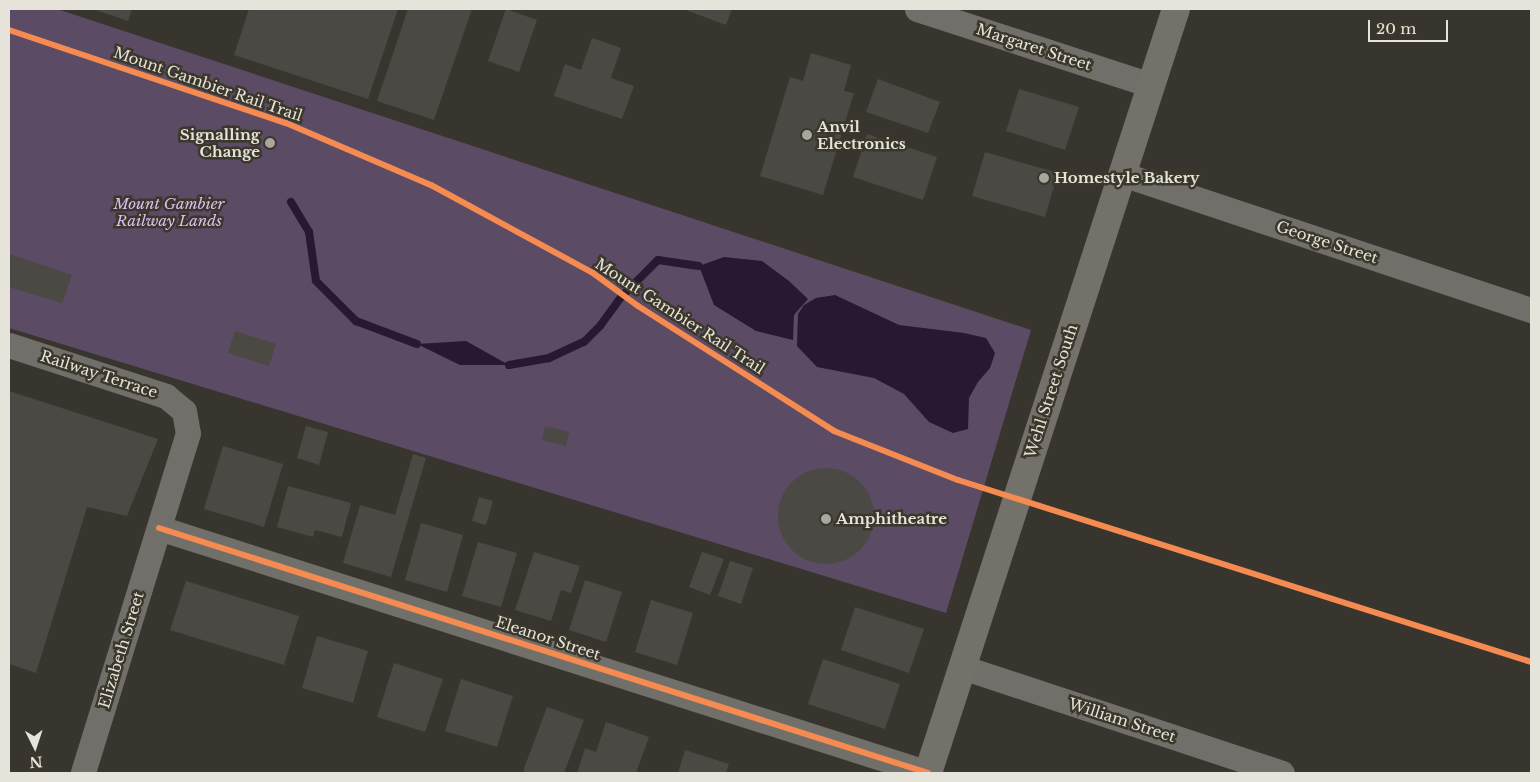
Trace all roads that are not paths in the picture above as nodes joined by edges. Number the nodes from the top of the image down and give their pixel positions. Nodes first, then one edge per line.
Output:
1 (916, 9) edge
2 (1176, 9) edge
3 (1151, 85) junction
4 (1122, 174) junction
5 (1531, 310) edge
6 (9, 345) edge
7 (159, 528) junction
8 (962, 667) junction
9 (82, 773) edge
10 (928, 773) edge
11 (1282, 773) edge

1 - 3 street, Margaret Street
2 - 3 street, Wehl Street South
3 - 4 street, Wehl Street South
4 - 5 street, George Street
4 - 8 street, Wehl Street South
6 - 7 street, Railway Terrace
7 - 9 street, Elizabeth Street
7 - 10 street, Eleanor Street
8 - 10 street, Wehl Street South
8 - 11 street, William Street

